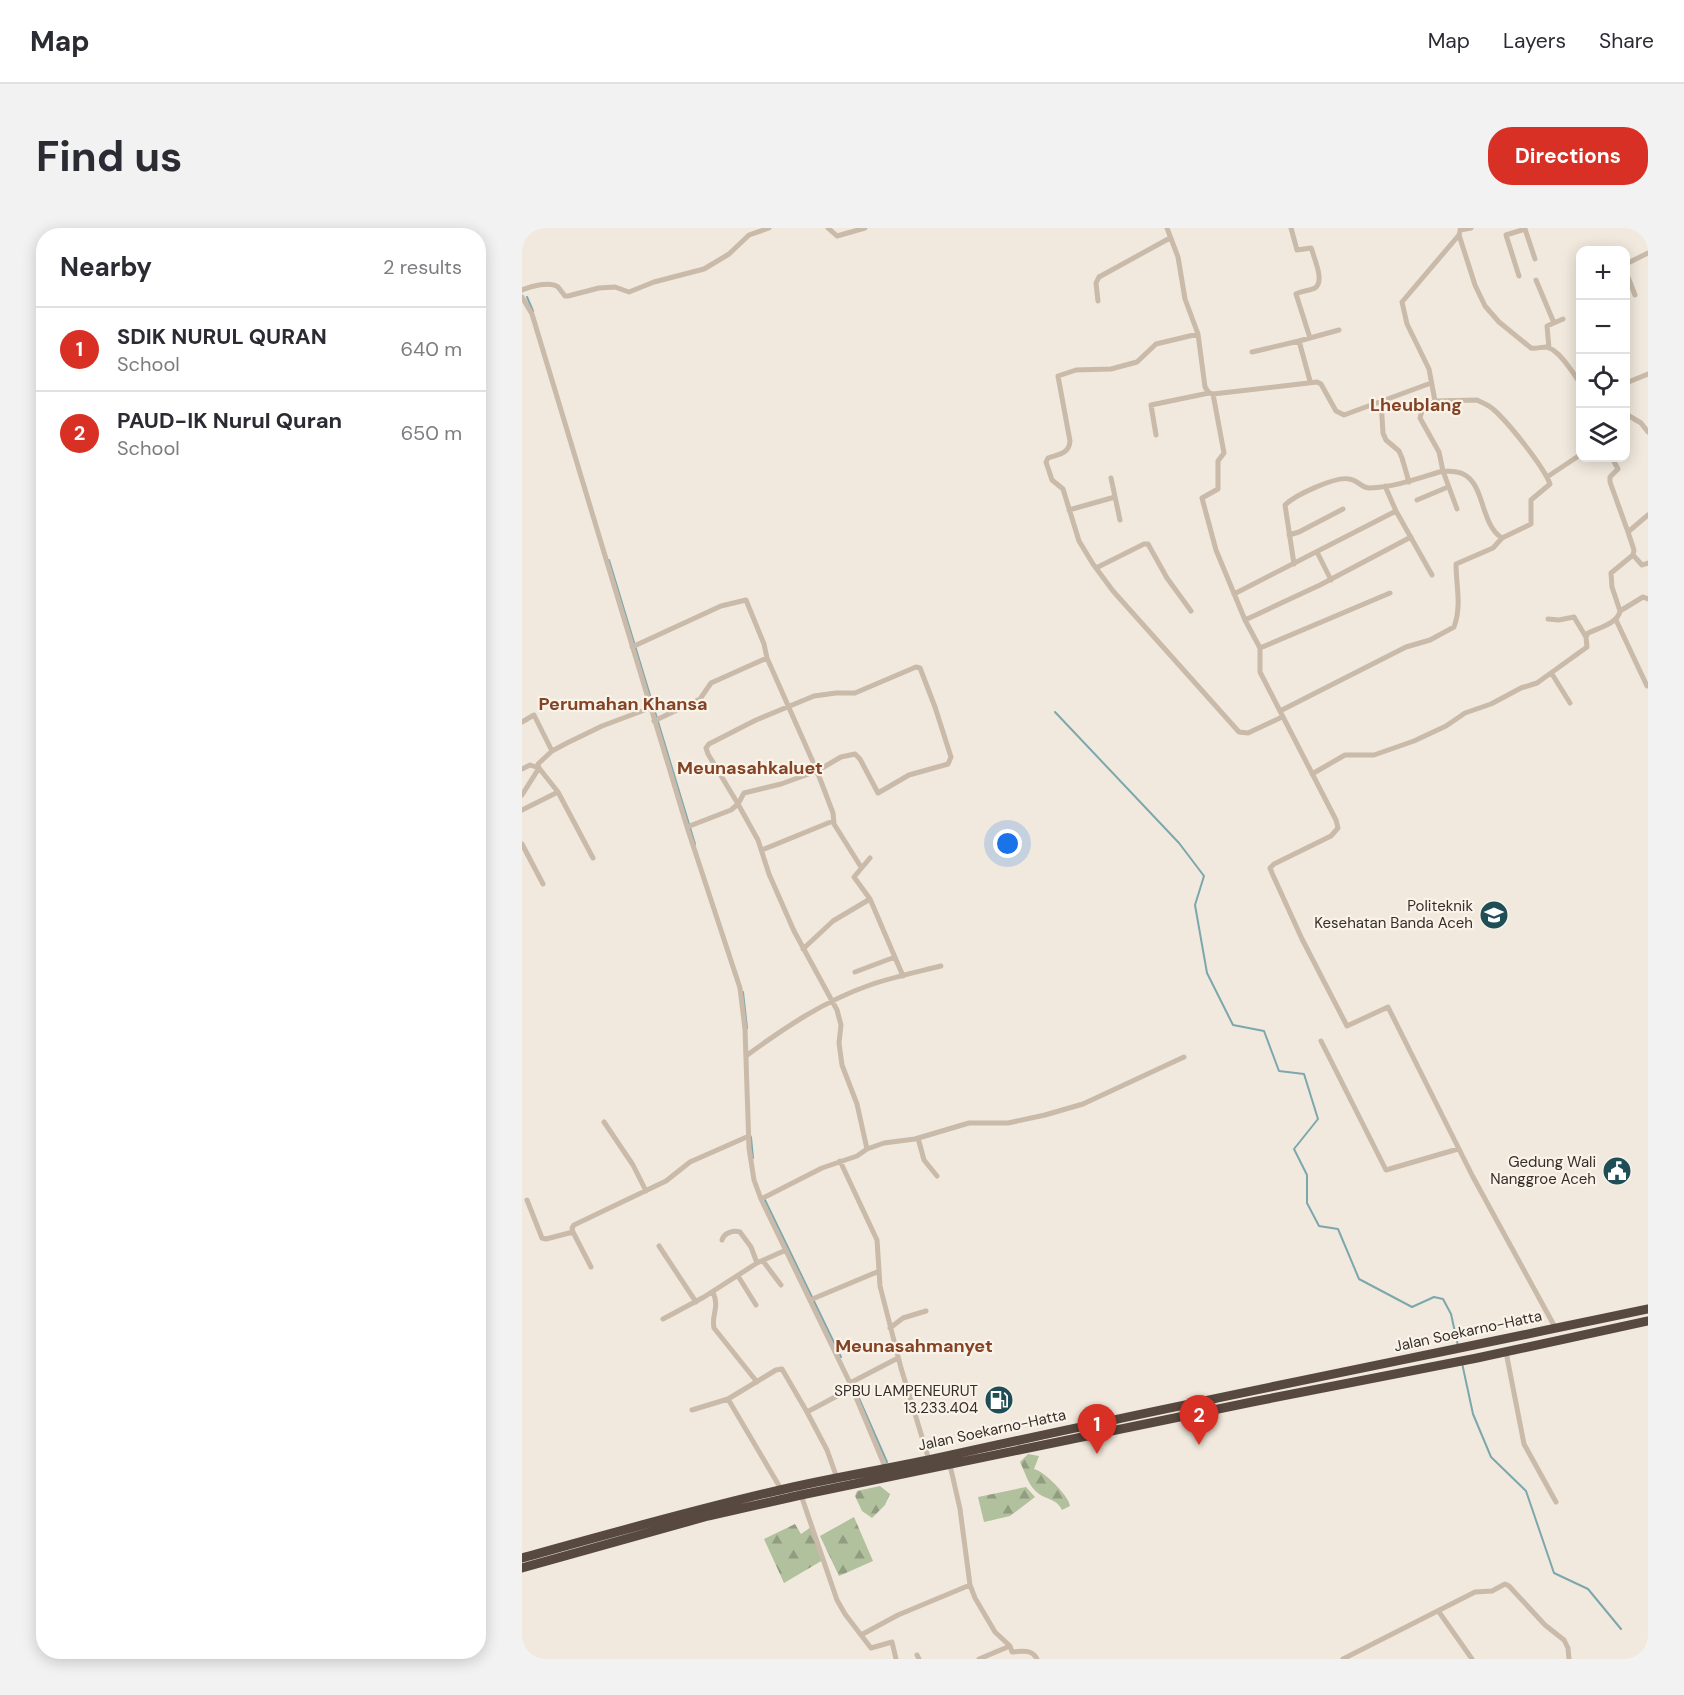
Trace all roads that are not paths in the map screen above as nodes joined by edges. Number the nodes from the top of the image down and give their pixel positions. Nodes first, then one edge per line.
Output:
1 (770, 228) edge
2 (828, 228) edge
3 (865, 228) edge
4 (1167, 228) edge
5 (1291, 228) edge
6 (1471, 228) edge
7 (1503, 228) edge
8 (1460, 231) edge
9 (1506, 235) junction
10 (1170, 238) junction
11 (1648, 253) edge
12 (1535, 259) dead end
13 (1630, 262) edge
14 (1519, 276) dead end
15 (1536, 280) dead end
16 (1630, 282) edge
17 (522, 290) edge
18 (1635, 295) dead end
19 (522, 297) edge
20 (1098, 301) dead end
21 (1563, 319) dead end
22 (1554, 323) junction
23 (1338, 330) dead end
24 (1198, 334) junction
25 (1310, 338) junction
26 (1299, 341) junction
27 (1549, 348) junction
28 (1251, 352) dead end
29 (1648, 374) edge
30 (1576, 376) edge
31 (1310, 381) junction
32 (1630, 381) edge
33 (1431, 383) junction
34 (1211, 394) junction
35 (1381, 401) junction
36 (1435, 401) junction
37 (1630, 416) edge
38 (1648, 432) edge
39 (1156, 435) dead end
40 (1576, 458) edge
41 (1614, 462) edge
42 (1443, 471) junction
43 (1547, 477) junction
44 (1112, 478) dead end
45 (1409, 482) junction
46 (1385, 486) junction
47 (1448, 488) junction
48 (1115, 497) junction
49 (1417, 500) dead end
50 (1343, 509) dead end
51 (1457, 509) dead end
52 (1069, 510) junction
53 (1396, 511) junction
54 (1648, 515) edge
55 (1120, 520) dead end
56 (1629, 532) junction
57 (1289, 535) junction
58 (1411, 537) junction
59 (1502, 538) junction
60 (1317, 552) junction
61 (1633, 555) junction
62 (1648, 563) edge
63 (1294, 564) junction
64 (1096, 568) junction
65 (1432, 575) dead end
66 (1331, 580) junction
67 (1390, 593) dead end
68 (1234, 594) junction
69 (1648, 599) edge
70 (1191, 611) dead end
71 (1620, 611) junction
72 (1548, 619) dead end
73 (1245, 620) junction
74 (1616, 620) junction
75 (1586, 637) junction
76 (632, 647) junction
77 (1260, 648) junction
78 (767, 658) junction
79 (1552, 674) junction
80 (1647, 686) edge
81 (1570, 703) dead end
82 (788, 707) junction
83 (650, 708) junction
84 (1281, 714) junction
85 (657, 720) junction
86 (522, 722) edge
87 (552, 751) junction
88 (538, 768) junction
89 (522, 769) edge
90 (817, 771) junction
91 (1312, 774) junction
92 (558, 792) junction
93 (522, 795) edge
94 (738, 804) junction
95 (522, 810) edge
96 (833, 821) junction
97 (689, 826) junction
98 (522, 844) edge
99 (762, 850) junction
100 (593, 858) dead end
101 (870, 858) dead end
102 (861, 867) junction
103 (543, 884) dead end
104 (870, 899) junction
105 (803, 949) junction
106 (895, 957) junction
107 (941, 966) dead end
108 (855, 972) dead end
109 (903, 976) junction
110 (833, 1001) junction
111 (1321, 1041) dead end
112 (746, 1056) junction
113 (1184, 1057) dead end
114 (604, 1122) dead end
115 (749, 1136) junction
116 (918, 1138) junction
117 (867, 1149) junction
118 (1458, 1149) junction
119 (840, 1161) junction
120 (937, 1176) dead end
121 (646, 1191) junction
122 (763, 1198) junction
123 (527, 1200) dead end
124 (573, 1232) junction
125 (722, 1240) dead end
126 (659, 1246) dead end
127 (786, 1250) junction
128 (760, 1262) junction
129 (591, 1267) dead end
130 (877, 1272) junction
131 (738, 1276) junction
132 (781, 1285) dead end
133 (712, 1292) junction
134 (813, 1298) junction
135 (696, 1302) junction
136 (756, 1305) dead end
137 (1648, 1309) edge
138 (926, 1311) dead end
139 (663, 1319) dead end
140 (1648, 1321) edge
141 (890, 1328) junction
142 (1556, 1329) junction
143 (1506, 1352) junction
144 (898, 1358) junction
145 (757, 1382) junction
146 (852, 1383) junction
147 (728, 1399) junction
148 (692, 1410) dead end
149 (807, 1412) junction
150 (1118, 1418) junction
151 (1120, 1429) junction
152 (929, 1460) junction
153 (950, 1465) junction
154 (886, 1469) junction
155 (899, 1471) junction
156 (837, 1478) junction
157 (781, 1489) junction
158 (801, 1495) junction
159 (1556, 1502) dead end
160 (548, 1556) junction
161 (522, 1558) edge
162 (522, 1568) edge
163 (970, 1585) junction
164 (1439, 1612) junction
165 (861, 1635) junction
166 (1010, 1646) junction
167 (896, 1659) edge
168 (980, 1659) edge
169 (1037, 1659) edge
170 (1343, 1659) edge
171 (1472, 1659) edge
172 (1569, 1659) edge

1 - 17 street
2 - 3 street
4 - 10 street
5 - 25 street
6 - 8 street
7 - 9 street
8 - 27 street
8 - 33 street
9 - 12 street
9 - 14 street
10 - 20 street
10 - 24 street
11 - 13 street
15 - 22 street
16 - 18 street
19 - 76 street
21 - 22 street
22 - 27 street
23 - 25 street
24 - 34 street
24 - 52 street
25 - 26 street
26 - 28 street
26 - 31 street
27 - 30 street
29 - 32 street
31 - 34 street
31 - 35 street
33 - 35 street
33 - 36 street
34 - 39 street
34 - 68 street
35 - 45 street
36 - 42 street
36 - 43 street
37 - 38 street
40 - 43 street
41 - 56 street
42 - 45 street
42 - 47 street
42 - 59 street
43 - 59 street
44 - 48 street
45 - 46 street
46 - 53 street
46 - 57 street
47 - 49 street
47 - 51 street
48 - 52 street
48 - 55 street
50 - 57 street
52 - 64 street
53 - 58 street
53 - 60 street
54 - 56 street
56 - 61 street
57 - 63 street
58 - 65 street
58 - 66 street
59 - 84 street
60 - 63 street
60 - 66 street
61 - 62 street
61 - 71 street
63 - 68 street
64 - 70 street
64 - 84 street
66 - 73 street
67 - 77 street
68 - 73 street
69 - 71 street
71 - 74 street
72 - 75 street
73 - 77 street
74 - 75 street
74 - 80 street
75 - 79 street
76 - 78 street
76 - 83 street
77 - 84 street
78 - 82 street
78 - 85 street
79 - 81 street
79 - 91 street
82 - 90 street
82 - 90 street
82 - 94 street
83 - 85 street
83 - 87 street
84 - 91 street
85 - 97 street
86 - 87 street
87 - 88 street
88 - 89 street
88 - 92 street
88 - 93 street
90 - 94 street
90 - 96 street
91 - 118 street
92 - 95 street
92 - 100 street
94 - 97 street
94 - 99 street
96 - 99 street
96 - 102 street
97 - 112 street
98 - 103 street
99 - 105 street
101 - 102 street
102 - 104 street
104 - 105 street
104 - 106 street
105 - 110 street
106 - 108 street
106 - 109 street
107 - 109 street
109 - 110 street
110 - 112 street
110 - 117 street
111 - 118 street
112 - 115 street
113 - 116 street
114 - 121 street
115 - 121 street
115 - 122 street
116 - 117 street
116 - 120 street
117 - 119 street
118 - 142 street
119 - 122 street
119 - 130 street
121 - 124 street
122 - 127 street
123 - 124 street
124 - 129 street
125 - 128 street
126 - 135 street
127 - 128 street
127 - 134 street
128 - 131 street
128 - 132 street
130 - 134 street
130 - 141 street
131 - 133 street
131 - 136 street
133 - 135 street
133 - 145 street
134 - 146 street
135 - 139 street
137 - 142 highway, Jalan Soekarno-Hatta
138 - 141 street
140 - 143 highway, Jalan Soekarno-Hatta
141 - 144 street
142 - 150 highway, Jalan Soekarno-Hatta
143 - 151 highway, Jalan Soekarno-Hatta
143 - 159 street
144 - 146 street
144 - 152 street
145 - 147 street
145 - 149 street
146 - 149 street
146 - 154 street
147 - 148 street
147 - 157 street
149 - 156 street
150 - 151 highway
150 - 152 highway, Jalan Soekarno-Hatta
151 - 153 highway, Jalan Soekarno-Hatta
152 - 155 highway, Jalan Soekarno-Hatta
153 - 155 highway, Jalan Soekarno-Hatta
153 - 163 street
154 - 155 highway, Jalan Soekarno-Hatta
154 - 156 highway, Jalan Soekarno-Hatta
155 - 158 highway, Jalan Soekarno-Hatta
156 - 157 highway, Jalan Soekarno-Hatta
157 - 160 highway, Jalan Soekarno-Hatta
158 - 160 highway, Jalan Soekarno-Hatta
158 - 165 street
160 - 161 highway, Jalan Soekarno-Hatta
160 - 162 highway, Jalan Soekarno-Hatta
163 - 165 street
163 - 166 street
164 - 170 street
164 - 171 street
164 - 172 street
165 - 167 street
166 - 168 street
166 - 169 street

